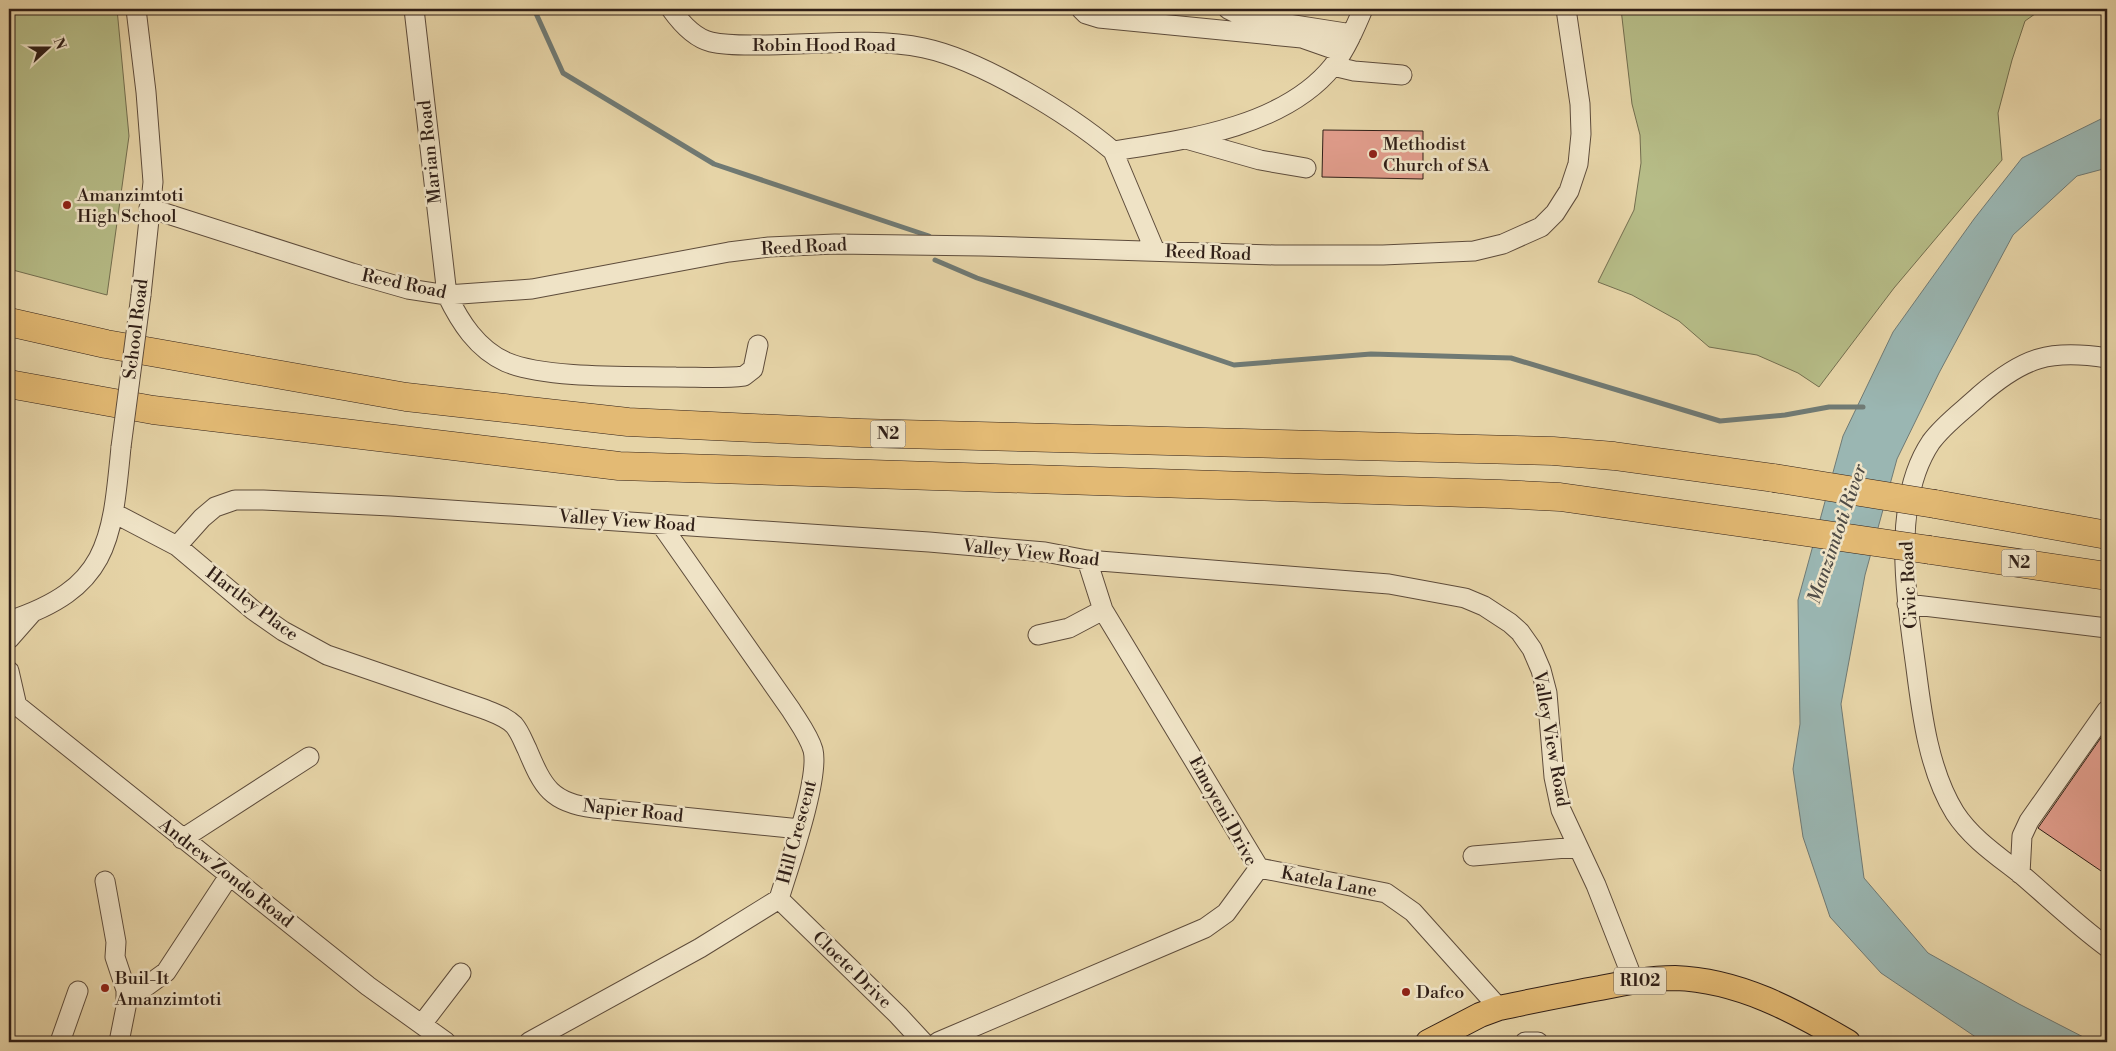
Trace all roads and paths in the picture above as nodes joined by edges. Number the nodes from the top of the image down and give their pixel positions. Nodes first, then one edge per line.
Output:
1 (136, 9) edge
2 (414, 9) edge
3 (671, 9) edge
4 (1081, 9) edge
5 (1228, 9) edge
6 (1363, 9) edge
7 (1566, 9) edge
8 (1352, 34) junction
9 (1337, 59) junction
10 (1402, 75) dead end
11 (1186, 139) junction
12 (1113, 151) junction
13 (1306, 168) dead end
14 (149, 208) junction
15 (1154, 251) junction
16 (446, 295) junction
17 (9, 322) edge
18 (758, 345) dead end
19 (2107, 358) edge
20 (9, 384) edge
21 (114, 512) junction
22 (660, 524) junction
23 (2107, 535) edge
24 (177, 546) junction
25 (1086, 560) junction
26 (2107, 576) edge
27 (1908, 604) junction
28 (1103, 610) junction
29 (2107, 628) edge
30 (1038, 636) dead end
31 (9, 637) edge
32 (9, 671) edge
33 (13, 702) edge
34 (484, 709) joint
35 (2107, 710) edge
36 (309, 757) dead end
37 (800, 829) junction
38 (182, 839) junction
39 (1578, 847) junction
40 (1473, 856) dead end
41 (1259, 868) junction
42 (2020, 874) junction
43 (229, 876) junction
44 (105, 881) dead end
45 (779, 899) junction
46 (2107, 947) edge
47 (461, 973) dead end
48 (1634, 982) junction
49 (78, 990) dead end
50 (126, 1001) junction
51 (1499, 1008) junction
52 (422, 1024) junction
53 (60, 1042) edge
54 (119, 1042) edge
55 (446, 1042) edge
56 (529, 1042) edge
57 (923, 1042) edge
58 (938, 1042) edge
59 (1428, 1042) edge
60 (1525, 1042) edge
61 (1538, 1042) edge
62 (1848, 1042) edge

1 - 14 street, School Road
2 - 16 street, Marian Road
3 - 12 street, Robin Hood Road
4 - 9 street
5 - 8 street
6 - 8 street
7 - 15 street, Reed Road
8 - 9 street
9 - 10 street
9 - 11 street
11 - 12 street
11 - 13 street
12 - 15 street
14 - 16 street, Reed Road
14 - 21 street, School Road, bridge
15 - 16 street, Reed Road
16 - 18 street
17 - 23 highway, N2, bridge
19 - 27 street, Civic Road
20 - 26 highway, N2, bridge
21 - 24 street, Hartley Place
21 - 31 street, School Road
22 - 24 street, Valley View Road
22 - 25 street, Valley View Road
22 - 37 street, Hill Crescent
24 - 34 street, Hartley Place
25 - 28 street, Emoyeni Drive
25 - 39 street, Valley View Road
27 - 29 street
27 - 42 street, Civic Road
28 - 30 street
28 - 41 street, Emoyeni Drive
32 - 33 street
33 - 38 street, Andrew Zondo Road
34 - 37 street, Napier Road
35 - 42 street
36 - 38 street
37 - 45 street, Hill Crescent
38 - 43 street, Andrew Zondo Road
39 - 40 street
39 - 48 street, Valley View Road
41 - 51 street, Katela Lane
41 - 58 street, Emoyeni Drive
42 - 46 street, Civic Road
43 - 50 street
43 - 52 street, Andrew Zondo Road
44 - 50 street
45 - 56 street, Hill Crescent
45 - 57 street, Cloete Drive
47 - 52 street
48 - 51 main road, R102
48 - 62 main road, R102
49 - 53 street
50 - 54 street
51 - 59 main road, R102
52 - 55 street, Andrew Zondo Road
60 - 61 street

